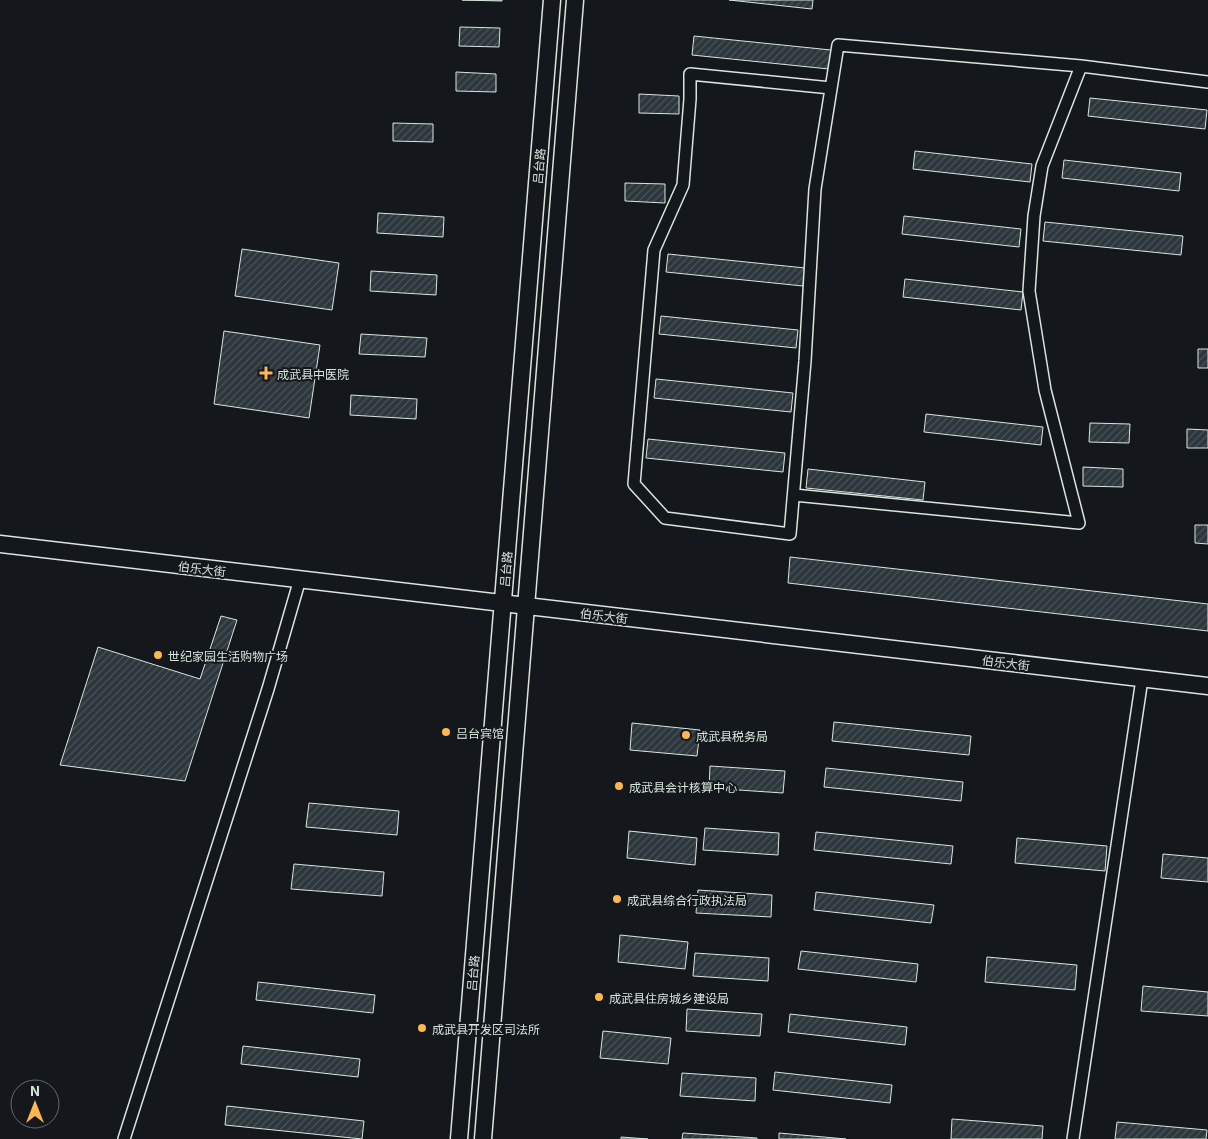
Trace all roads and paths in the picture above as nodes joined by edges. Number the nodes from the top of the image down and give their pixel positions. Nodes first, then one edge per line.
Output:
1 (552, 0) edge
2 (575, 0) edge
3 (1081, 66) junction
4 (1208, 82) edge
5 (831, 88) junction
6 (794, 495) junction
7 (0, 544) edge
8 (300, 579) junction
9 (503, 602) junction
10 (525, 605) junction
11 (1142, 678) junction
12 (1208, 686) edge
13 (124, 1139) edge
14 (459, 1139) edge
15 (483, 1139) edge
16 (1073, 1139) edge

1 - 9 main road, 吕台路
2 - 10 main road, 吕台路
3 - 4 street
3 - 5 street
3 - 6 street
5 - 6 street
5 - 6 street
7 - 8 main road, 伯乐大街
8 - 9 main road, 伯乐大街
8 - 13 street
9 - 10 main road, 伯乐大街
9 - 14 main road, 吕台路
10 - 11 main road, 伯乐大街
10 - 15 main road, 吕台路
11 - 12 main road, 伯乐大街
11 - 16 street

